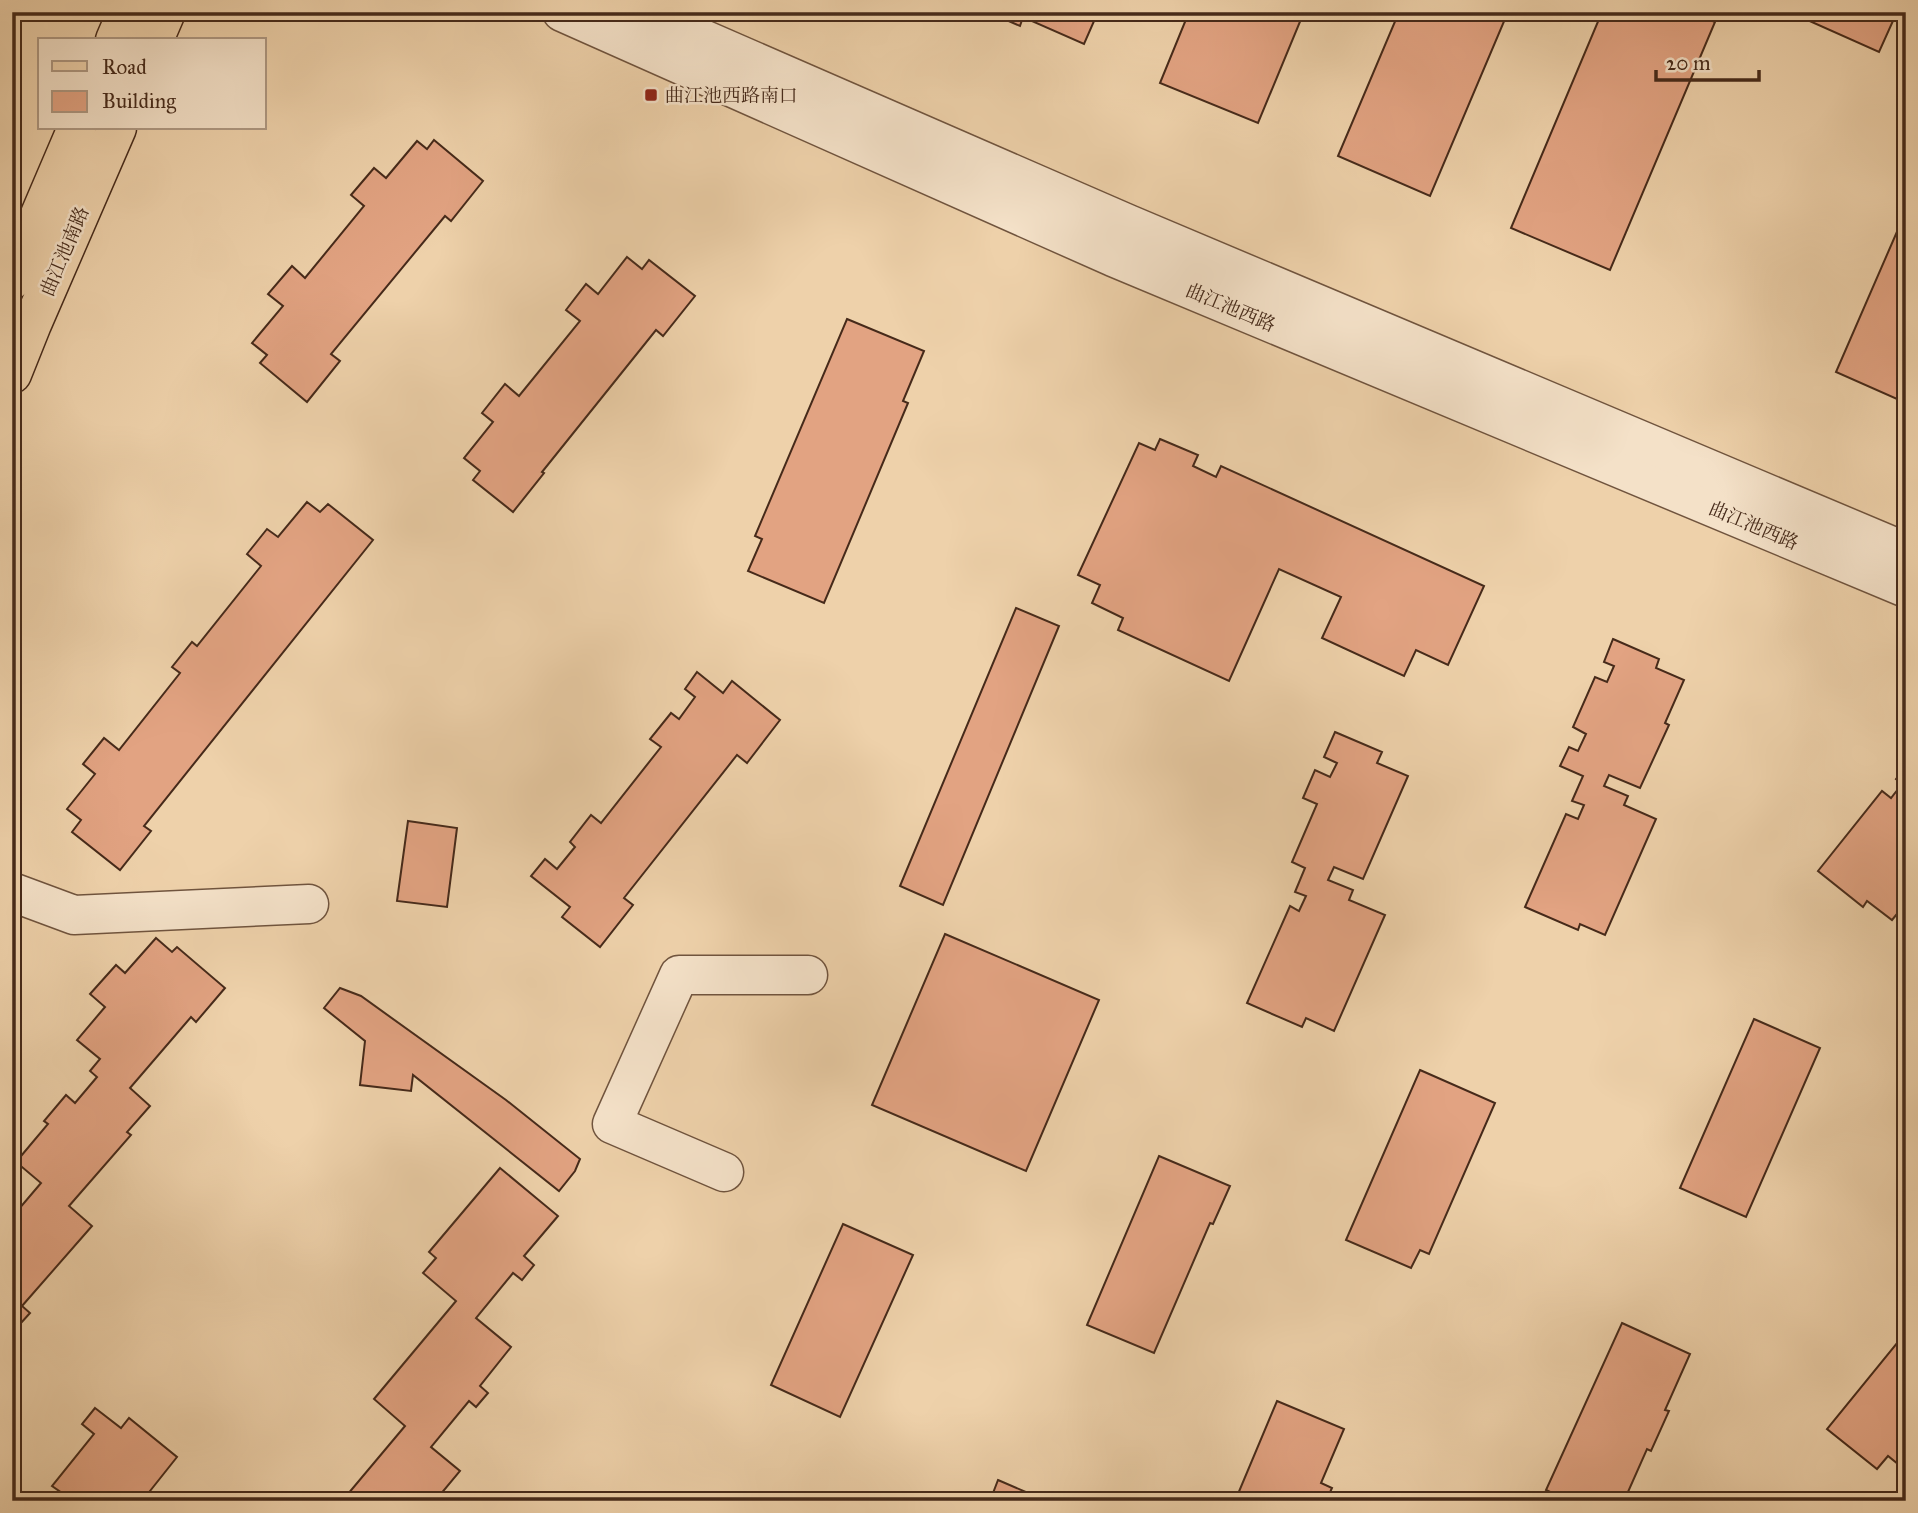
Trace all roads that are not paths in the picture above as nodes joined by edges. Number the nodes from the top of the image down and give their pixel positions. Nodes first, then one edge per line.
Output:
1 (127, 12) edge
2 (166, 12) edge
3 (562, 12) edge
4 (641, 12) edge
5 (116, 38) edge
6 (155, 38) edge
7 (76, 130) edge
8 (116, 130) edge
9 (12, 280) edge
10 (12, 374) edge
11 (1906, 552) edge
12 (1906, 588) edge
13 (12, 892) edge
14 (309, 904) dead end
15 (808, 975) dead end
16 (724, 1172) dead end

1 - 5 main road
2 - 6 main road
3 - 12 street, 曲江池西路
4 - 11 street, 曲江池西路
7 - 9 main road, 曲江池南路
8 - 10 main road, 曲江池南路
13 - 14 street
15 - 16 street

